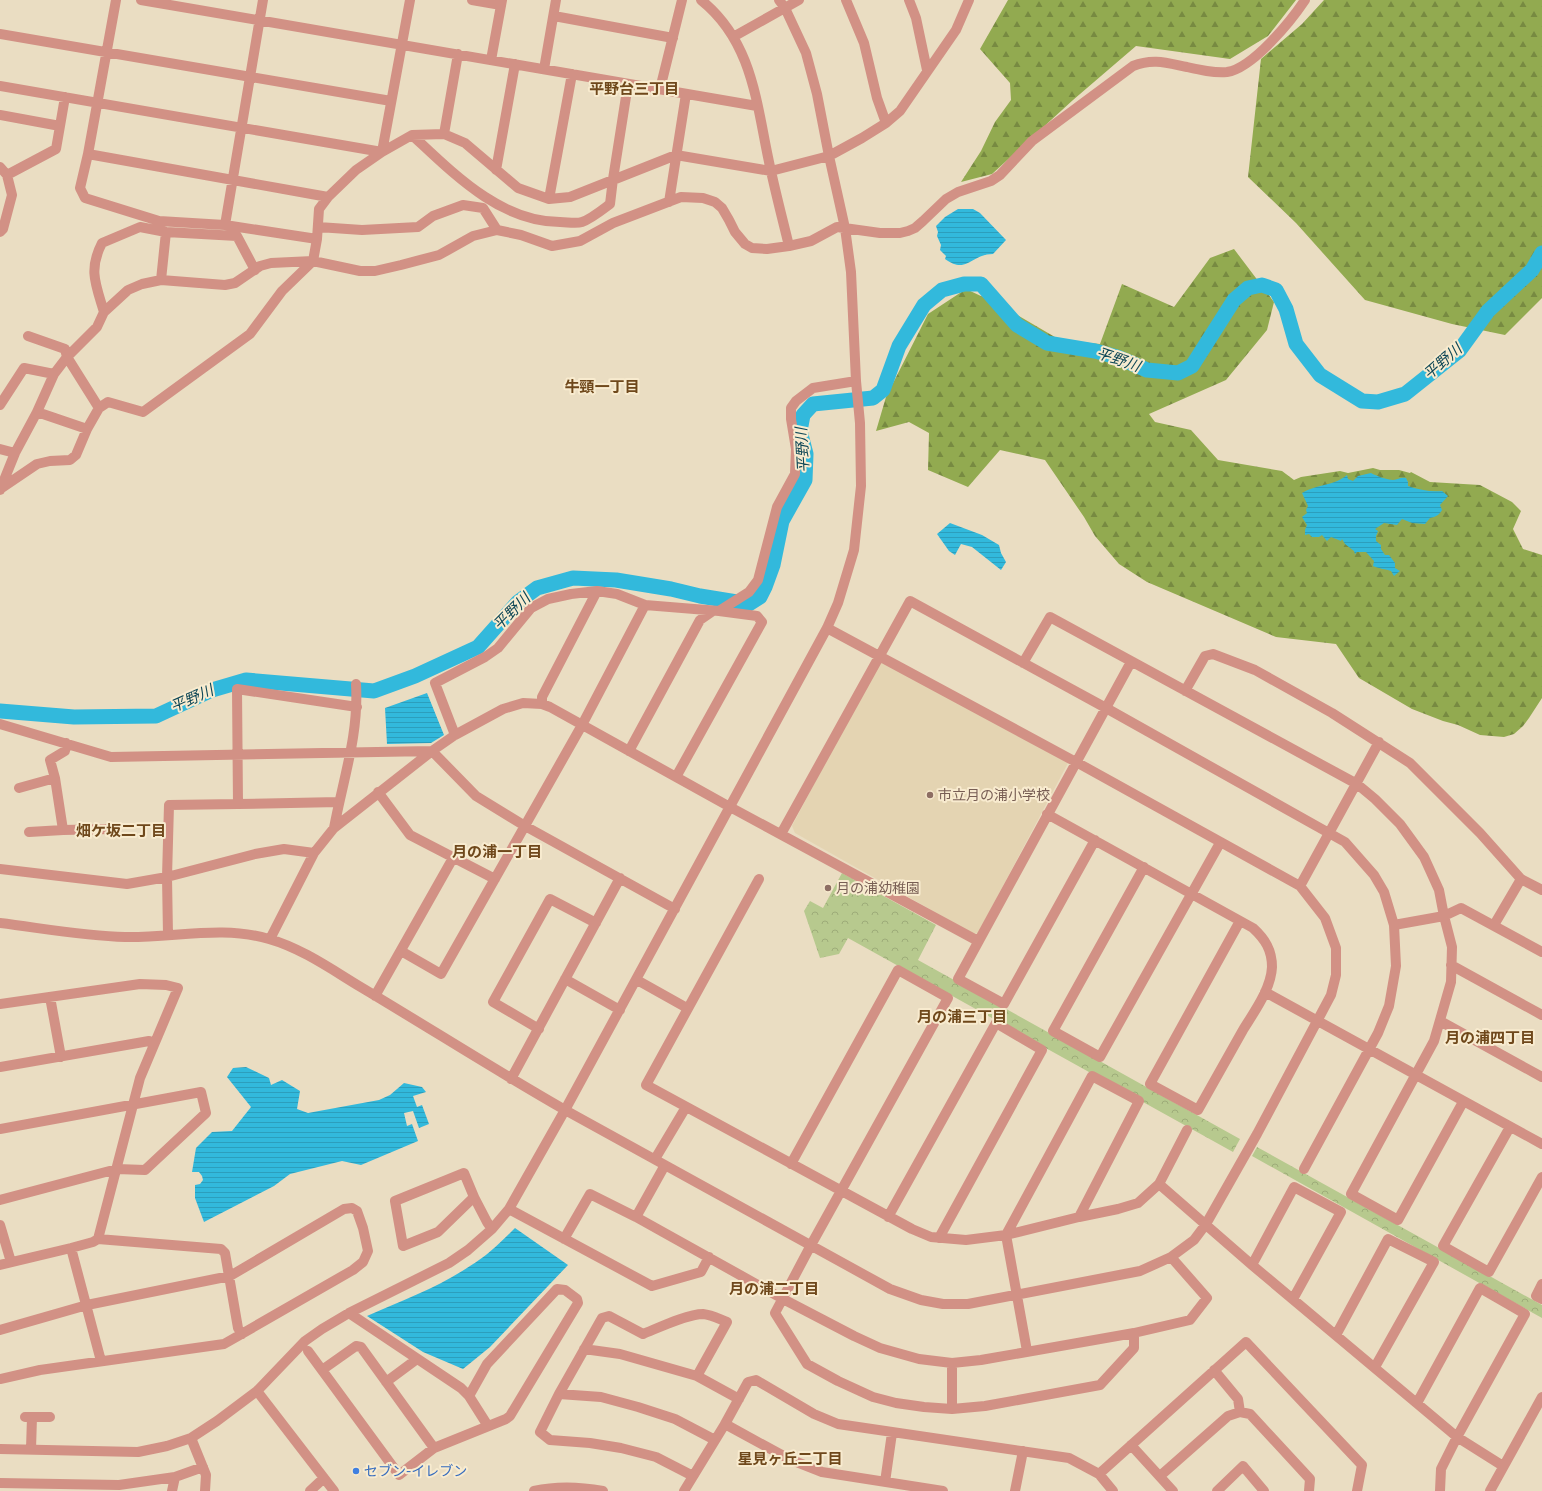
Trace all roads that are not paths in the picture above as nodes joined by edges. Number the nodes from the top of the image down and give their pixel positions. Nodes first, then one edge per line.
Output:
1 (116, 0) edge
2 (142, 0) edge
3 (263, 0) edge
4 (410, 0) edge
5 (472, 0) edge
6 (556, 0) edge
7 (682, 0) edge
8 (701, 0) edge
9 (799, 0) edge
10 (846, 0) edge
11 (909, 0) edge
12 (968, 0) edge
13 (1305, 0) edge
14 (502, 2) edge
15 (782, 4) edge
16 (554, 16) junction
17 (260, 20) junction
18 (0, 34) edge
19 (733, 37) junction
20 (673, 38) junction
21 (401, 45) junction
22 (106, 52) junction
23 (458, 54) junction
24 (491, 60) junction
25 (515, 64) junction
26 (544, 69) junction
27 (927, 70) junction
28 (572, 74) junction
29 (250, 76) junction
30 (628, 84) junction
31 (0, 86) edge
32 (660, 89) junction
33 (686, 94) junction
34 (65, 97) junction
35 (391, 101) junction
36 (97, 102) junction
37 (757, 106) junction
38 (0, 115) edge
39 (886, 122) junction
40 (60, 126) junction
41 (241, 127) junction
42 (444, 134) junction
43 (412, 135) junction
44 (382, 152) junction
45 (88, 154) junction
46 (676, 155) junction
47 (829, 156) junction
48 (0, 167) edge
49 (496, 170) junction
50 (771, 171) junction
51 (7, 175) junction
52 (613, 179) junction
53 (232, 180) junction
54 (328, 197) junction
55 (549, 199) junction
56 (669, 202) junction
57 (225, 225) junction
58 (318, 227) junction
59 (845, 228) junction
60 (497, 230) junction
61 (0, 232) edge
62 (166, 232) junction
63 (317, 238) junction
64 (789, 246) junction
65 (313, 261) junction
66 (255, 270) junction
67 (161, 280) junction
68 (104, 312) junction
69 (28, 336) dead end
70 (67, 357) junction
71 (54, 374) junction
72 (856, 381) junction
73 (0, 405) edge
74 (99, 408) junction
75 (37, 412) junction
76 (87, 428) junction
77 (0, 449) edge
78 (15, 453) junction
79 (0, 489) edge
80 (597, 591) junction
81 (645, 605) junction
82 (716, 611) junction
83 (827, 628) junction
84 (879, 656) junction
85 (1131, 662) junction
86 (1023, 663) junction
87 (356, 684) dead end
88 (1185, 691) junction
89 (542, 704) junction
90 (357, 707) junction
91 (1106, 708) junction
92 (0, 724) edge
93 (582, 725) junction
94 (455, 735) junction
95 (1379, 742) junction
96 (66, 743) junction
97 (432, 751) junction
98 (629, 751) junction
99 (351, 753) junction
100 (238, 755) junction
101 (1076, 762) junction
102 (676, 777) junction
103 (55, 778) junction
104 (1357, 784) junction
105 (19, 788) dead end
106 (378, 792) junction
107 (339, 802) junction
108 (238, 804) junction
109 (730, 807) junction
110 (1047, 814) junction
111 (525, 826) junction
112 (334, 828) junction
113 (112, 829) dead end
114 (63, 830) junction
115 (29, 832) dead end
116 (1330, 833) junction
117 (781, 834) junction
118 (1095, 840) junction
119 (1220, 843) junction
120 (314, 853) junction
121 (453, 858) junction
122 (1144, 867) junction
123 (0, 869) edge
124 (167, 877) junction
125 (620, 878) junction
126 (495, 879) junction
127 (759, 879) dead end
128 (1521, 879) junction
129 (1300, 886) junction
130 (1542, 890) edge
131 (1192, 894) junction
132 (675, 909) junction
133 (1444, 916) junction
134 (1240, 921) junction
135 (0, 923) edge
136 (596, 923) junction
137 (1394, 925) junction
138 (1494, 925) junction
139 (168, 935) junction
140 (270, 939) junction
141 (978, 941) junction
142 (401, 951) junction
143 (1542, 952) edge
144 (1451, 965) junction
145 (565, 979) junction
146 (636, 980) junction
147 (1265, 992) junction
148 (376, 996) junction
149 (50, 998) junction
150 (0, 1004) edge
151 (687, 1008) junction
152 (620, 1010) junction
153 (1542, 1015) edge
154 (1440, 1021) junction
155 (1318, 1022) junction
156 (539, 1029) junction
157 (154, 1043) junction
158 (1369, 1050) junction
159 (61, 1057) junction
160 (0, 1068) edge
161 (1416, 1076) junction
162 (1542, 1077) edge
163 (511, 1079) junction
164 (1463, 1102) junction
165 (133, 1104) junction
166 (686, 1107) junction
167 (565, 1110) junction
168 (1510, 1127) junction
169 (0, 1129) edge
170 (1187, 1130) dead end
171 (1542, 1144) edge
172 (655, 1159) junction
173 (791, 1164) junction
174 (665, 1165) junction
175 (117, 1169) junction
176 (1304, 1169) dead end
177 (1542, 1177) edge
178 (1160, 1184) junction
179 (841, 1192) junction
180 (474, 1197) junction
181 (0, 1200) edge
182 (509, 1209) junction
183 (636, 1217) junction
184 (888, 1217) junction
185 (1079, 1217) junction
186 (1206, 1224) junction
187 (0, 1225) edge
188 (492, 1229) junction
189 (1006, 1235) junction
190 (939, 1238) junction
191 (98, 1239) junction
192 (564, 1239) junction
193 (811, 1245) junction
194 (71, 1248) junction
195 (1171, 1257) junction
196 (709, 1258) junction
197 (11, 1262) junction
198 (1252, 1264) junction
199 (0, 1265) edge
200 (230, 1276) junction
201 (1542, 1284) edge
202 (1018, 1294) junction
203 (783, 1299) junction
204 (1293, 1299) junction
205 (1542, 1299) edge
206 (87, 1305) junction
207 (349, 1314) junction
208 (0, 1330) edge
209 (1134, 1333) junction
210 (242, 1334) junction
211 (1336, 1335) junction
212 (584, 1348) junction
213 (308, 1351) dead end
214 (1028, 1351) junction
215 (417, 1358) junction
216 (101, 1361) junction
217 (952, 1363) junction
218 (1375, 1367) junction
219 (322, 1370) junction
220 (1214, 1370) junction
221 (697, 1376) junction
222 (0, 1380) edge
223 (386, 1382) junction
224 (257, 1391) junction
225 (559, 1394) junction
226 (469, 1396) junction
227 (1542, 1397) edge
228 (739, 1399) junction
229 (1417, 1404) junction
230 (1539, 1408) edge
231 (952, 1409) junction
232 (1240, 1412) junction
233 (50, 1417) dead end
234 (725, 1424) junction
235 (488, 1426) junction
236 (892, 1433) junction
237 (1457, 1437) junction
238 (190, 1438) junction
239 (715, 1440) junction
240 (1131, 1445) junction
241 (434, 1448) junction
242 (0, 1449) edge
243 (31, 1449) junction
244 (1023, 1451) junction
245 (1503, 1466) junction
246 (203, 1467) junction
247 (1099, 1474) junction
248 (693, 1476) junction
249 (1160, 1476) junction
250 (175, 1477) junction
251 (324, 1478) junction
252 (885, 1482) junction
253 (0, 1483) edge
254 (172, 1491) edge
255 (205, 1491) edge
256 (310, 1491) edge
257 (334, 1491) edge
258 (534, 1491) edge
259 (603, 1491) edge
260 (684, 1491) edge
261 (943, 1491) edge
262 (1015, 1491) edge
263 (1113, 1491) edge
264 (1173, 1491) edge
265 (1217, 1491) edge
266 (1264, 1491) edge
267 (1309, 1491) edge
268 (1356, 1491) edge
269 (1440, 1491) edge
270 (1490, 1491) edge

1 - 22 street
2 - 17 street
3 - 17 street
4 - 21 street
5 - 14 street
6 - 16 street
7 - 20 street
8 - 19 street
9 - 15 street
10 - 39 street
11 - 27 street
12 - 27 street
13 - 59 street
14 - 24 street
15 - 19 street
15 - 47 street
16 - 20 street
16 - 26 street
17 - 21 street
17 - 29 street
18 - 22 street
19 - 37 street
20 - 32 street
21 - 23 street
21 - 35 street
22 - 29 street
22 - 36 street
23 - 24 street
23 - 42 street
24 - 25 street
25 - 26 street
25 - 49 street
26 - 28 street
27 - 39 street
28 - 30 street
28 - 55 street
29 - 35 street
29 - 41 street
30 - 32 street
30 - 52 street
31 - 34 street
32 - 33 street
33 - 37 street
33 - 46 street
34 - 36 street
34 - 40 street
35 - 44 street
36 - 41 street
36 - 45 street
37 - 50 street
38 - 40 street
39 - 47 street
40 - 51 street
41 - 44 street
41 - 53 street
42 - 43 street
42 - 49 street
43 - 44 street
43 - 52 street
44 - 54 street
45 - 53 street
45 - 57 street
46 - 50 street
46 - 52 street
46 - 56 street
47 - 50 street
47 - 59 street
48 - 51 street
49 - 55 street
50 - 64 street
51 - 61 street
52 - 55 street
53 - 54 street
53 - 57 street
54 - 58 street
56 - 60 street
56 - 64 street
57 - 63 street
58 - 60 street
58 - 63 street
59 - 64 street
59 - 72 street
60 - 65 street
62 - 66 street
62 - 67 street
62 - 68 street
63 - 65 street
65 - 66 street
65 - 74 street
66 - 67 street
67 - 68 street
68 - 70 street
69 - 70 street
70 - 71 street
70 - 74 street
71 - 73 street
71 - 75 street
72 - 82 street
72 - 83 street
74 - 76 street
75 - 76 street
75 - 78 street
76 - 79 street
77 - 78 street
78 - 79 street
80 - 81 street
80 - 89 street
80 - 94 street
81 - 82 street
81 - 93 street
82 - 98 street
82 - 102 street
83 - 84 street
83 - 109 street
84 - 86 street
84 - 101 street
84 - 117 street
85 - 86 street
85 - 88 street
85 - 91 street
86 - 91 street
87 - 90 street
88 - 95 street
88 - 104 street
89 - 93 street
89 - 94 street
90 - 99 street
90 - 100 street
91 - 101 street
91 - 116 street
92 - 96 street
93 - 98 street
93 - 111 street
94 - 97 street
95 - 104 street
95 - 128 street
96 - 100 street
96 - 103 street
97 - 99 street
97 - 106 street
97 - 111 street
98 - 102 street
99 - 100 street
99 - 107 street
100 - 108 street
101 - 110 street
101 - 119 street
102 - 109 street
103 - 105 street
103 - 114 street
104 - 116 street
104 - 133 street
106 - 112 street
106 - 121 street
107 - 108 street
107 - 112 street
108 - 124 street
109 - 117 street
109 - 132 street
110 - 118 street
110 - 141 street
111 - 125 street
111 - 126 street
112 - 120 street
113 - 114 street
114 - 115 street
116 - 129 street
116 - 137 street
117 - 141 street
118 - 122 street
118 - 141 street
119 - 129 street
119 - 131 street
120 - 124 street
120 - 140 street
121 - 126 street
121 - 142 street
122 - 131 street
122 - 131 street
123 - 124 street
124 - 139 street
125 - 132 street
125 - 136 street
126 - 142 street
127 - 151 street
128 - 130 street
128 - 138 street
129 - 155 street
131 - 134 street
132 - 146 street
133 - 137 street
133 - 138 street
133 - 144 street
134 - 147 street
134 - 147 street
135 - 139 street
136 - 145 street
136 - 156 street
137 - 158 street
138 - 143 street
139 - 140 street
140 - 148 street
142 - 148 street
144 - 153 street
144 - 154 street
145 - 152 street
145 - 156 street
146 - 151 street
146 - 152 street
147 - 155 street
148 - 163 street
149 - 150 street
149 - 157 street
149 - 159 street
151 - 166 street
152 - 167 street
154 - 161 street
154 - 162 street
155 - 158 street
155 - 186 street
156 - 163 street
157 - 159 street
157 - 165 street
158 - 161 street
158 - 176 street
159 - 160 street
161 - 164 street
161 - 164 street
163 - 167 street
164 - 168 street
165 - 169 street
165 - 175 street
165 - 175 street
166 - 172 street
166 - 173 street
167 - 172 street
167 - 182 street
168 - 171 street
168 - 177 street
170 - 178 street
172 - 174 street
173 - 179 street
173 - 179 street
174 - 183 street
174 - 193 street
175 - 181 street
175 - 191 street
178 - 185 street
178 - 186 street
179 - 184 street
179 - 193 street
180 - 180 street
180 - 188 street
182 - 188 street
182 - 192 street
183 - 192 street
183 - 196 street
184 - 190 street
184 - 190 street
185 - 189 street
185 - 189 street
186 - 195 street
186 - 198 street
187 - 197 street
188 - 207 street
189 - 190 street
189 - 202 street
191 - 194 street
191 - 200 street
192 - 196 street
193 - 202 street
193 - 203 street
194 - 197 street
194 - 206 street
195 - 202 street
195 - 209 street
196 - 203 street
197 - 199 street
198 - 204 street
198 - 204 street
200 - 206 street
200 - 210 street
200 - 210 street
201 - 205 street
202 - 214 street
203 - 217 street
203 - 231 street
204 - 211 street
206 - 208 street
206 - 216 street
207 - 215 street
207 - 224 street
209 - 214 street
209 - 231 street
210 - 216 street
211 - 218 street
211 - 218 street
212 - 221 street
212 - 221 street
212 - 225 street
213 - 219 street
214 - 217 street
215 - 223 street
215 - 226 street
216 - 222 street
217 - 231 street
218 - 229 street
219 - 223 street
219 - 241 street
220 - 232 street
220 - 240 street
220 - 268 street
221 - 228 street
223 - 241 street
224 - 238 street
224 - 251 street
225 - 239 street
225 - 248 street
226 - 235 street
226 - 235 street
227 - 230 street
228 - 234 street
228 - 236 street
229 - 237 street
229 - 237 street
230 - 245 street
232 - 249 street
232 - 267 street
233 - 243 street
234 - 239 street
234 - 252 street
235 - 241 street
236 - 244 street
236 - 252 street
237 - 245 street
237 - 269 street
238 - 243 street
238 - 246 street
239 - 248 street
240 - 247 street
240 - 249 street
242 - 243 street
244 - 247 street
244 - 262 street
245 - 270 street
246 - 250 street
246 - 255 street
247 - 263 street
248 - 260 street
249 - 264 street
250 - 253 street
250 - 254 street
251 - 256 street
251 - 257 street
252 - 261 street
258 - 259 street
265 - 266 street

